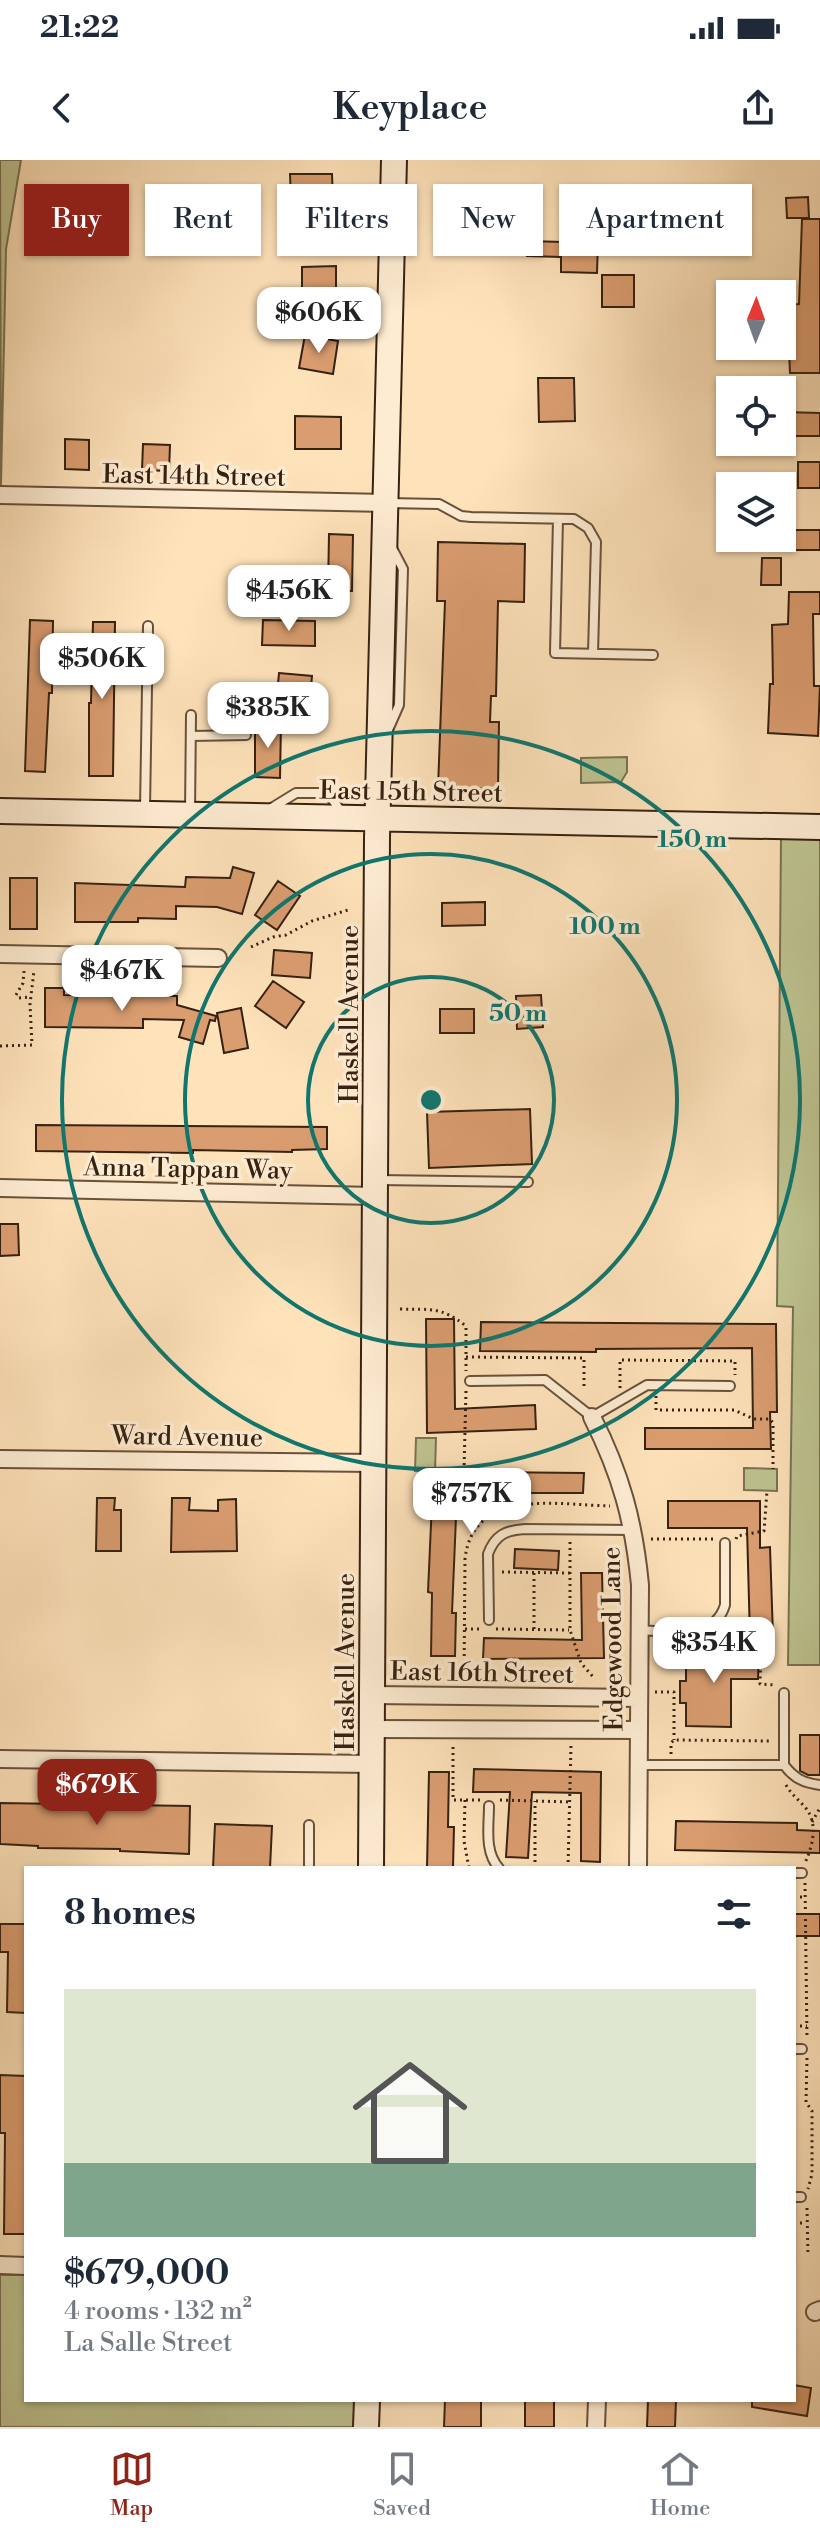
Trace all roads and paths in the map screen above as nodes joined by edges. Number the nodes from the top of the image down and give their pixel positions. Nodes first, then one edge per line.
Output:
1 (394, 160) edge
2 (0, 495) edge
3 (386, 503) junction
4 (558, 519) junction
5 (148, 626) dead end
6 (593, 653) junction
7 (653, 655) dead end
8 (191, 715) dead end
9 (246, 735) dead end
10 (191, 736) junction
11 (0, 811) edge
12 (145, 813) junction
13 (190, 814) junction
14 (378, 818) junction
15 (820, 827) edge
16 (348, 910) dead end
17 (251, 947) dead end
18 (0, 954) edge
19 (218, 958) dead end
20 (24, 971) dead end
21 (34, 971) dead end
22 (31, 997) junction
23 (0, 1046) edge
24 (528, 1182) dead end
25 (0, 1188) edge
26 (376, 1188) junction
27 (400, 1309) dead end
28 (466, 1357) junction
29 (470, 1381) dead end
30 (656, 1385) junction
31 (732, 1386) joint
32 (584, 1388) dead end
33 (620, 1388) dead end
34 (734, 1398) dead end
35 (734, 1410) junction
36 (592, 1417) junction
37 (0, 1459) edge
38 (374, 1463) junction
39 (773, 1469) dead end
40 (610, 1506) dead end
41 (477, 1527) junction
42 (570, 1530) junction
43 (633, 1530) junction
44 (651, 1539) dead end
45 (723, 1541) joint
46 (489, 1572) junction
47 (534, 1572) junction
48 (570, 1573) junction
49 (489, 1620) dead end
50 (465, 1629) junction
51 (534, 1629) junction
52 (570, 1630) junction
53 (639, 1630) junction
54 (716, 1635) dead end
55 (595, 1679) dead end
56 (784, 1693) joint
57 (372, 1695) junction
58 (647, 1695) junction
59 (463, 1696) junction
60 (372, 1729) junction
61 (457, 1729) junction
62 (572, 1730) junction
63 (639, 1730) junction
64 (674, 1740) junction
65 (784, 1741) junction
66 (0, 1759) edge
67 (372, 1764) junction
68 (639, 1765) junction
69 (671, 1765) junction
70 (784, 1765) junction
71 (820, 1785) edge
72 (465, 1800) junction
73 (535, 1801) junction
74 (571, 1802) junction
75 (489, 1806) dead end
76 (820, 1808) edge
77 (812, 1822) junction
78 (309, 1825) dead end
79 (309, 1866) edge
80 (371, 1866) edge
81 (469, 1866) edge
82 (497, 1866) edge
83 (535, 1866) edge
84 (568, 1866) edge
85 (638, 1866) edge
86 (796, 1897) edge
87 (806, 1897) junction
88 (796, 2026) edge
89 (807, 2026) junction
90 (802, 2049) edge
91 (802, 2199) edge
92 (796, 2223) edge
93 (808, 2223) dead end
94 (808, 2256) dead end
95 (0, 2265) edge
96 (24, 2266) edge
97 (367, 2402) edge
98 (597, 2402) edge
99 (366, 2427) edge
100 (596, 2427) edge

1 - 3 main road, Haskell Avenue
2 - 3 street, East 14th Street
3 - 4 lane
3 - 14 main road, Haskell Avenue
4 - 6 lane
4 - 6 lane
5 - 12 lane
6 - 7 lane
8 - 10 lane
9 - 10 lane
10 - 13 lane
11 - 12 main road, East 15th Street
12 - 13 main road, East 15th Street
13 - 14 main road, East 15th Street
14 - 15 main road, East 15th Street
14 - 26 main road, Haskell Avenue
16 - 17 path
18 - 19 street
20 - 22 path
21 - 22 path
22 - 23 path
24 - 26 lane
25 - 26 street, Anna Tappan Way
26 - 38 main road, Haskell Avenue
27 - 28 path
28 - 32 path
28 - 41 path
29 - 36 lane
30 - 31 lane
30 - 35 path
30 - 36 lane
31 - 33 path
34 - 35 path
35 - 39 path
36 - 43 street, Edgewood Lane
37 - 38 street, Ward Avenue
38 - 57 main road, Haskell Avenue
40 - 41 path
41 - 50 path
42 - 43 lane
42 - 46 lane
42 - 48 path
43 - 53 street, Edgewood Lane
44 - 45 path
45 - 53 lane
46 - 47 path
46 - 49 lane
47 - 48 path
47 - 51 path
48 - 52 path
50 - 51 path
50 - 59 path
51 - 52 path
52 - 55 path
53 - 58 street, Edgewood Lane
54 - 56 path
56 - 65 lane
57 - 59 street, East 16th Street
57 - 60 main road, Haskell Avenue
58 - 59 street, East 16th Street
58 - 63 street, Edgewood Lane
58 - 64 path
60 - 61 street
60 - 67 main road, Haskell Avenue
61 - 62 street
61 - 72 path
62 - 63 street
62 - 74 path
63 - 68 street, Edgewood Lane
64 - 65 path
64 - 69 path
65 - 70 lane
66 - 67 street
67 - 80 main road, Haskell Avenue
68 - 69 lane
68 - 85 street, Edgewood Lane
69 - 70 lane
70 - 71 lane
70 - 77 path
72 - 73 path
72 - 81 path
73 - 74 path
73 - 83 path
74 - 84 path
75 - 82 lane
76 - 77 path
77 - 87 path
78 - 79 lane
86 - 87 path
87 - 89 path
88 - 89 path
89 - 90 path
90 - 91 path
91 - 94 path
92 - 93 path
95 - 96 street
97 - 99 main road
98 - 100 street

